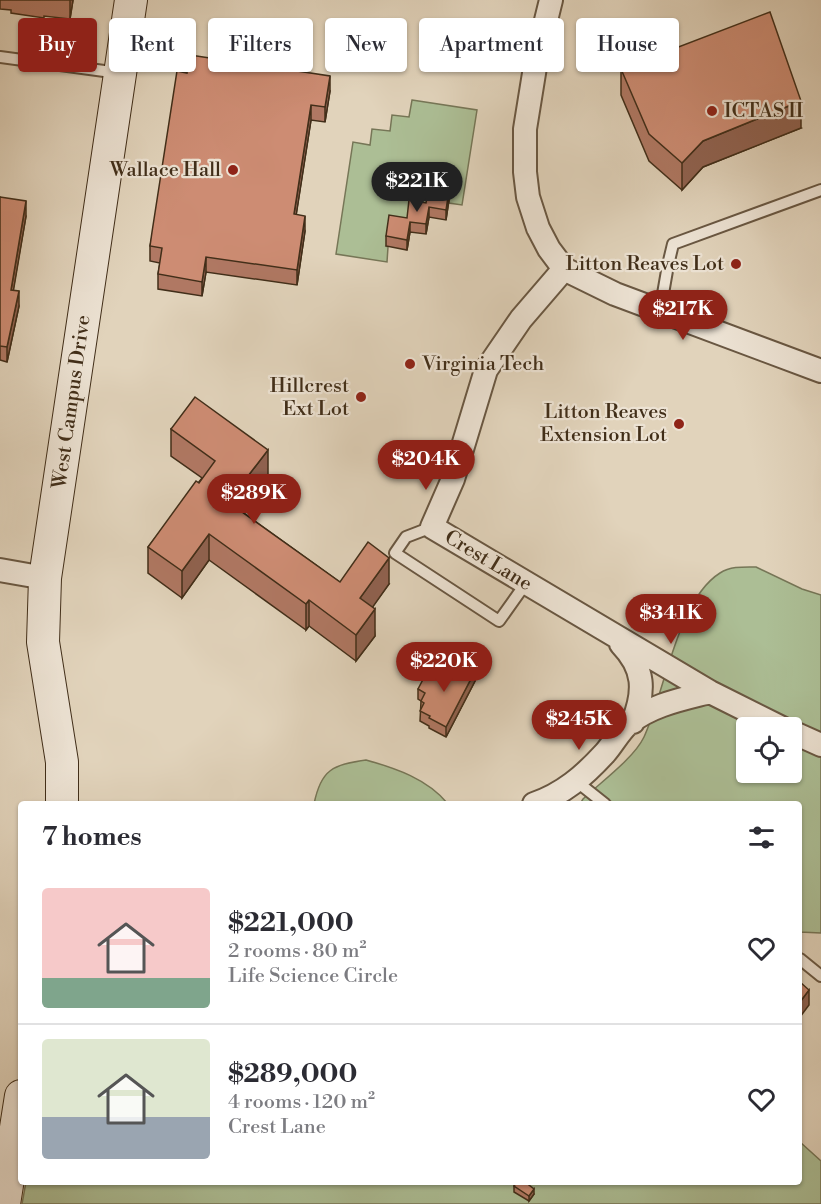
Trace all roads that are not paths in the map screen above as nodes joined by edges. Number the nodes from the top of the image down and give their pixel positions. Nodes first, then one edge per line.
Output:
1 (131, 0) edge
2 (551, 0) edge
3 (0, 57) edge
4 (119, 73) junction
5 (821, 190) edge
6 (564, 269) junction
7 (660, 311) junction
8 (821, 371) edge
9 (432, 527) junction
10 (0, 570) edge
11 (45, 578) junction
12 (526, 583) junction
13 (612, 634) junction
14 (710, 692) junction
15 (760, 717) edge
16 (633, 722) junction
17 (802, 736) edge
18 (821, 745) edge
19 (576, 781) junction
20 (63, 801) edge
21 (542, 801) edge
22 (601, 801) edge
23 (802, 961) edge
24 (821, 976) edge
25 (12, 1115) edge
26 (4, 1204) edge

1 - 4 street, West Campus Drive
2 - 6 street
3 - 4 lane
4 - 11 street, West Campus Drive
5 - 7 lane
6 - 7 street
6 - 9 street, Crest Lane
7 - 8 street
9 - 12 street, Crest Lane
9 - 12 lane
10 - 11 street
11 - 20 street, West Campus Drive
12 - 13 street, Crest Lane
13 - 14 street, Crest Lane
13 - 16 street
14 - 15 street, Crest Lane
14 - 16 street
16 - 19 street
17 - 18 street
19 - 21 street
19 - 22 lane
23 - 24 lane
25 - 26 street

